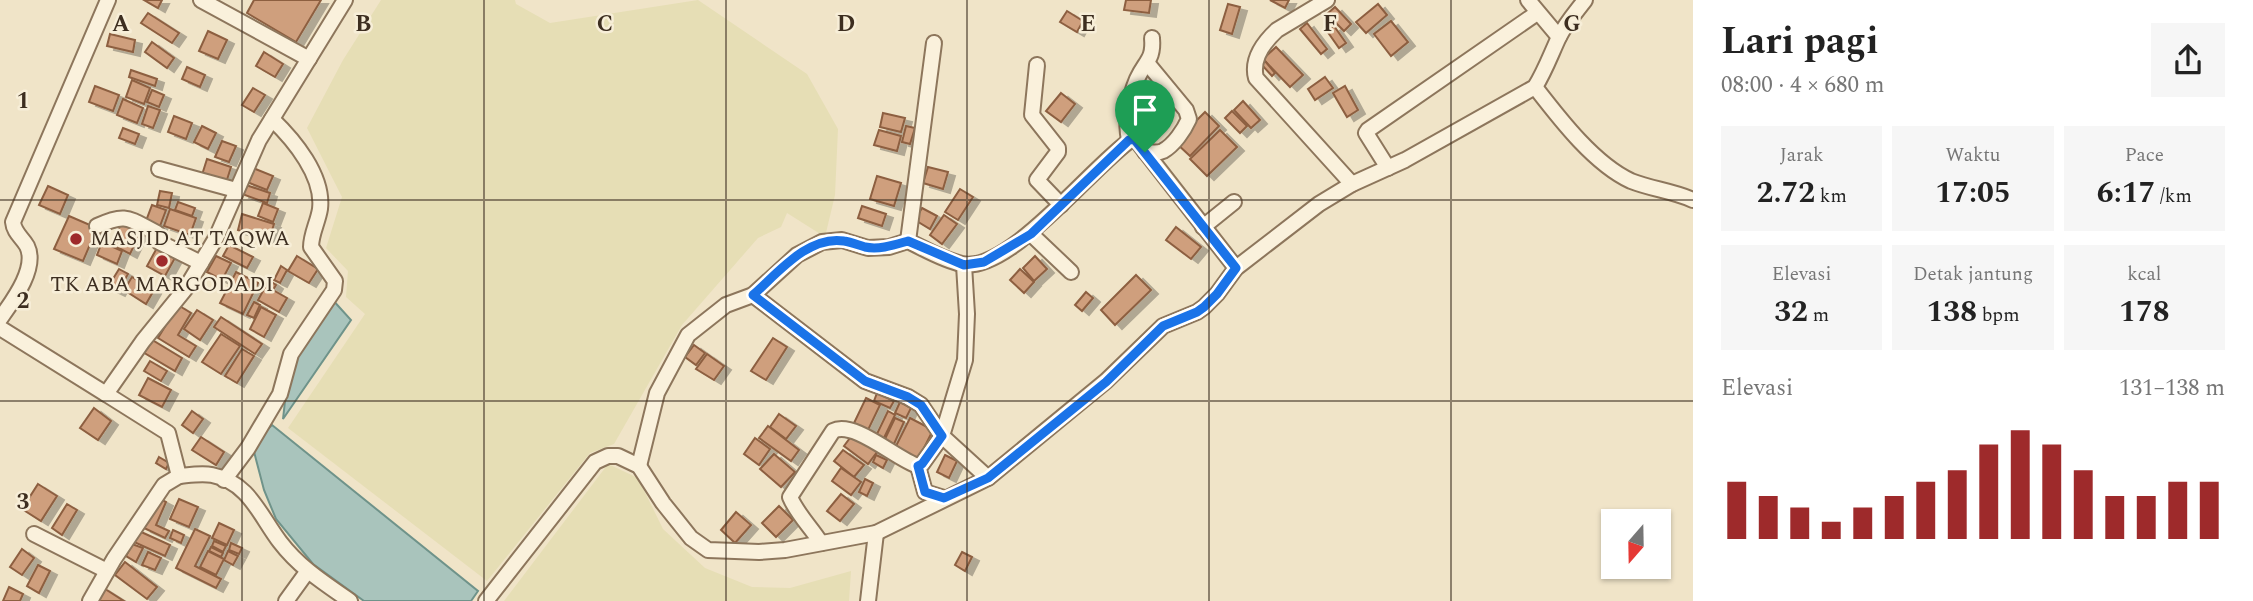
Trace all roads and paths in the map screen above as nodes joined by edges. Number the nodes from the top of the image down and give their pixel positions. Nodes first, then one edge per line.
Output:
1 (108, 0) edge
2 (201, 0) edge
3 (345, 0) edge
4 (1327, 0) edge
5 (1528, 0) edge
6 (1585, 0) edge
7 (1537, 13) junction
8 (1559, 37) junction
9 (1152, 38) dead end
10 (934, 43) dead end
11 (309, 59) junction
12 (1148, 64) junction
13 (1037, 65) dead end
14 (1535, 87) junction
15 (272, 119) junction
16 (1129, 140) junction
17 (1145, 152) junction
18 (1388, 168) junction
19 (159, 169) dead end
20 (1352, 184) junction
21 (236, 190) junction
22 (1693, 200) edge
23 (1234, 202) dead end
24 (1061, 205) junction
25 (97, 226) dead end
26 (1203, 227) junction
27 (1031, 234) junction
28 (908, 241) junction
29 (201, 263) junction
30 (964, 265) junction
31 (1236, 268) junction
32 (1071, 272) dead end
33 (753, 295) junction
34 (0, 319) edge
35 (0, 328) edge
36 (106, 394) junction
37 (942, 436) junction
38 (639, 466) junction
39 (918, 466) junction
40 (179, 476) junction
41 (988, 478) junction
42 (224, 480) junction
43 (944, 498) junction
44 (876, 533) junction
45 (34, 534) dead end
46 (821, 543) junction
47 (107, 571) junction
48 (307, 572) junction
49 (90, 601) edge
50 (286, 601) edge
51 (350, 601) edge
52 (486, 601) edge
53 (868, 601) edge

1 - 34 street
2 - 11 street
3 - 11 street
4 - 20 street
5 - 7 street
6 - 8 street
7 - 8 street
7 - 18 street
8 - 14 street
9 - 12 street
10 - 28 street
11 - 15 street
12 - 16 street
12 - 17 street
13 - 24 street
14 - 18 street
14 - 22 street
15 - 21 street
15 - 42 street
16 - 17 street
16 - 24 street
17 - 26 street
18 - 20 street
19 - 21 street
20 - 31 street
21 - 29 street
23 - 26 street
24 - 27 street
25 - 29 street
26 - 31 street
27 - 30 street
27 - 32 street
28 - 30 street
28 - 33 street
29 - 36 street
30 - 37 street
31 - 41 street
33 - 37 street
33 - 38 street
35 - 36 street
36 - 40 street
37 - 39 street
37 - 41 street
38 - 46 street
38 - 52 street
39 - 43 street
39 - 46 street
40 - 42 street
40 - 47 street
41 - 43 street
42 - 48 street
43 - 44 street
44 - 46 street
44 - 53 street
45 - 47 street
47 - 49 street
48 - 50 street
48 - 51 street

